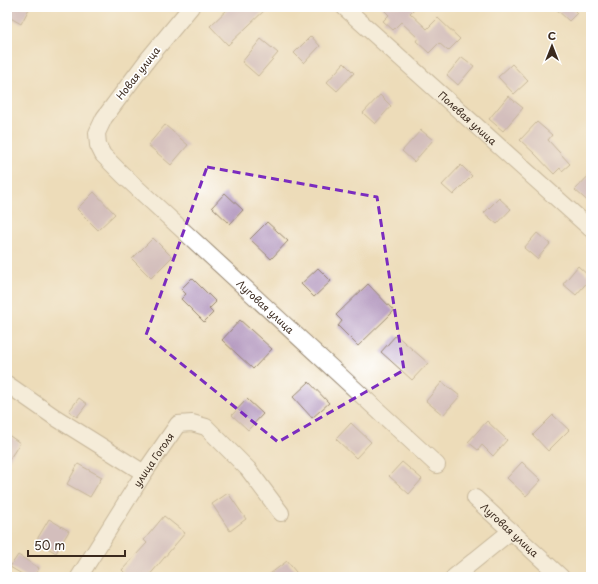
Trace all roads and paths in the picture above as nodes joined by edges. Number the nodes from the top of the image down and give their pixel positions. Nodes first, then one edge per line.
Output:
1 (190, 7) edge
2 (344, 7) edge
3 (98, 145) joint
4 (591, 229) edge
5 (7, 384) edge
6 (437, 465) dead end
7 (144, 473) junction
8 (476, 498) dead end
9 (281, 513) dead end
10 (511, 531) junction
11 (79, 577) edge
12 (454, 577) edge
13 (561, 577) edge

1 - 3 street, Новая улица
2 - 4 street, Полевая улица
3 - 6 street, Луговая улица
5 - 7 street
7 - 9 street, улица Гоголя
7 - 11 street, улица Гоголя
8 - 10 street, Луговая улица
10 - 12 street
10 - 13 street, Луговая улица

